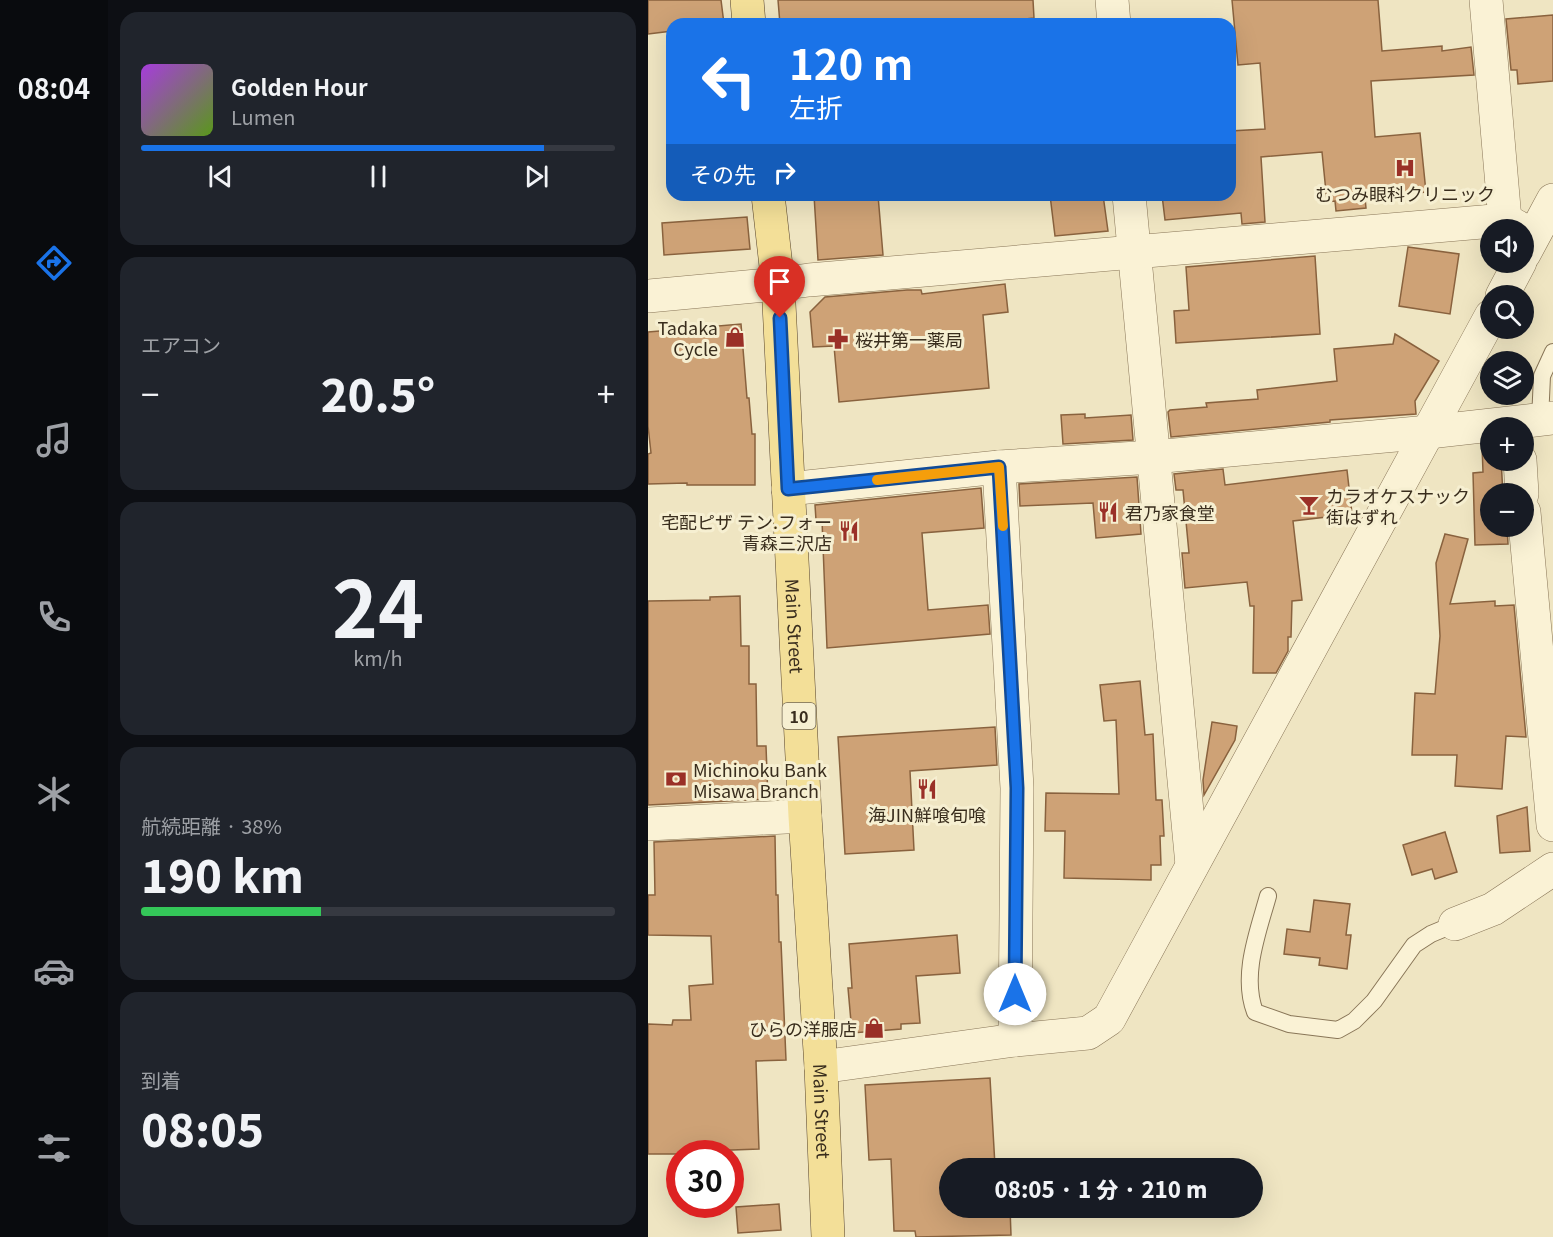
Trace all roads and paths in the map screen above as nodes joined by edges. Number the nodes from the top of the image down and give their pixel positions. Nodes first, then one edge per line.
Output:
1 (747, 0) edge
2 (1112, 0) edge
3 (1486, 0) edge
4 (748, 18) edge
5 (1114, 18) edge
6 (1553, 200) edge
7 (769, 201) edge
8 (1130, 201) edge
9 (1519, 219) edge
10 (1534, 224) edge
11 (1480, 240) edge
12 (1134, 252) junction
13 (778, 284) junction
14 (648, 296) edge
15 (1480, 337) edge
16 (1553, 352) edge
17 (1532, 417) edge
18 (1480, 427) edge
19 (1429, 432) junction
20 (1153, 457) junction
21 (999, 467) junction
22 (788, 489) junction
23 (1526, 537) edge
24 (805, 816) junction
25 (648, 824) edge
26 (1553, 825) edge
27 (1192, 865) junction
28 (1553, 869) edge
29 (1268, 896) dead end
30 (1455, 924) joint
31 (1015, 1040) junction
32 (821, 1067) junction
33 (828, 1237) edge

1 - 4 main road
2 - 5 street
3 - 9 street
6 - 10 street
7 - 13 main road, Main Street / 10
8 - 12 street
11 - 12 street
12 - 13 street
12 - 20 street
13 - 14 street
13 - 22 main road, Main Street / 10
15 - 19 street
16 - 17 lane
18 - 19 street
19 - 20 street
19 - 27 street
20 - 21 street
20 - 27 street
21 - 22 street
21 - 31 street
22 - 24 main road, Main Street / 10
23 - 26 street
24 - 25 street
24 - 32 main road, Main Street / 10
27 - 31 street
28 - 30 street
29 - 30 lane
31 - 32 street
32 - 33 main road, Main Street / 10

